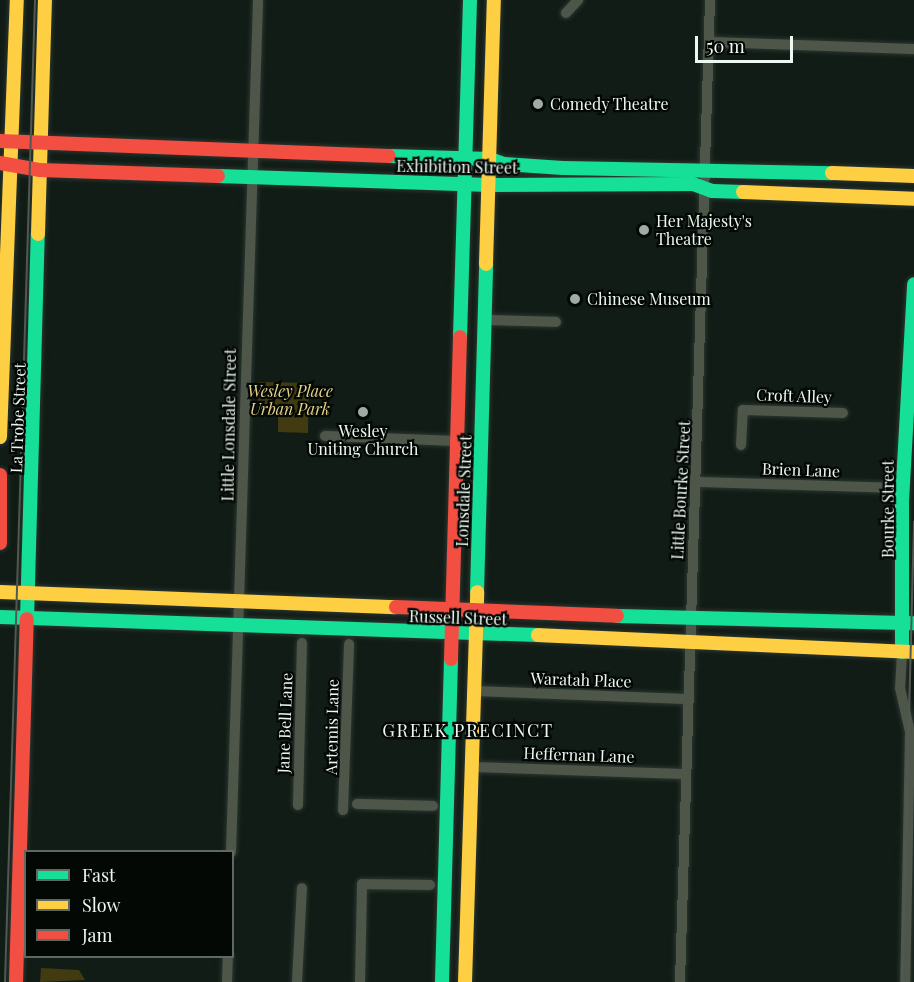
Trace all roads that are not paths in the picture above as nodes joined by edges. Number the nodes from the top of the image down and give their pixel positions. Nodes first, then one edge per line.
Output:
1 (17, 0) edge
2 (45, 0) edge
3 (258, 0) edge
4 (470, 0) edge
5 (494, 0) edge
6 (578, 0) edge
7 (710, 0) edge
8 (566, 13) dead end
9 (469, 28) junction
10 (494, 29) junction
11 (709, 42) junction
12 (914, 49) edge
13 (6, 142) edge
14 (41, 146) junction
15 (226, 150) junction
16 (251, 150) junction
17 (346, 154) junction
18 (429, 157) junction
19 (466, 158) junction
20 (490, 159) junction
21 (6, 165) edge
22 (706, 168) junction
23 (40, 170) junction
24 (804, 172) junction
25 (914, 176) edge
26 (225, 177) junction
27 (249, 177) junction
28 (344, 181) junction
29 (428, 183) junction
30 (465, 184) junction
31 (489, 185) junction
32 (706, 189) junction
33 (803, 194) junction
34 (914, 199) edge
35 (914, 284) edge
36 (485, 320) junction
37 (556, 322) dead end
38 (460, 387) junction
39 (483, 389) junction
40 (843, 413) dead end
41 (325, 436) dead end
42 (0, 437) edge
43 (458, 441) junction
44 (741, 445) dead end
45 (0, 475) edge
46 (697, 482) junction
47 (458, 484) junction
48 (481, 484) junction
49 (903, 488) junction
50 (0, 543) edge
51 (455, 580) junction
52 (478, 582) junction
53 (0, 592) edge
54 (27, 593) junction
55 (239, 600) junction
56 (378, 605) junction
57 (454, 607) junction
58 (477, 608) junction
59 (621, 614) junction
60 (0, 617) edge
61 (26, 618) junction
62 (689, 618) junction
63 (742, 621) junction
64 (908, 623) edge
65 (238, 626) junction
66 (378, 632) junction
67 (454, 634) junction
68 (476, 635) junction
69 (620, 639) junction
70 (688, 640) junction
71 (741, 642) junction
72 (302, 643) dead end
73 (349, 644) dead end
74 (908, 652) edge
75 (474, 691) junction
76 (687, 699) junction
77 (914, 719) edge
78 (910, 732) junction
79 (472, 766) junction
80 (686, 774) junction
81 (357, 804) dead end
82 (298, 805) dead end
83 (433, 806) dead end
84 (343, 810) dead end
85 (912, 825) edge
86 (447, 849) junction
87 (231, 850) edge
88 (469, 850) junction
89 (430, 885) dead end
90 (302, 888) dead end
91 (911, 900) edge
92 (446, 906) junction
93 (468, 907) junction
94 (228, 958) edge
95 (16, 982) edge
96 (227, 982) edge
97 (297, 982) edge
98 (360, 982) edge
99 (442, 982) edge
100 (465, 982) edge
101 (681, 982) edge
102 (905, 982) edge

1 - 13 main road, La Trobe Street
2 - 14 main road, La Trobe Street
3 - 16 street, Little Lonsdale Street
4 - 9 main road, Lonsdale Street
5 - 10 main road, Lonsdale Street
6 - 8 street
7 - 11 street, Little Bourke Street
9 - 10 main road
9 - 19 main road, Lonsdale Street
10 - 20 main road, Lonsdale Street
11 - 12 street
11 - 22 street, Little Bourke Street
13 - 14 main road, Exhibition Street
13 - 21 main road, La Trobe Street
14 - 15 main road, Exhibition Street
14 - 23 main road, La Trobe Street
15 - 16 main road, Exhibition Street
15 - 26 main road
16 - 17 main road, Exhibition Street
16 - 27 street, Little Lonsdale Street
17 - 18 main road, Exhibition Street
17 - 28 main road
18 - 19 main road, Exhibition Street
18 - 29 main road
19 - 20 main road, Exhibition Street
19 - 30 main road, Lonsdale Street
20 - 22 main road, Exhibition Street
20 - 31 main road, Lonsdale Street
21 - 23 main road, Exhibition Street
21 - 42 main road, La Trobe Street
22 - 24 main road, Exhibition Street
22 - 32 street, Little Bourke Street
23 - 26 main road, Exhibition Street
23 - 54 main road, La Trobe Street
24 - 25 main road, Exhibition Street
24 - 33 main road
26 - 27 main road, Exhibition Street
27 - 28 main road, Exhibition Street
27 - 55 street, Little Lonsdale Street
28 - 29 main road, Exhibition Street
29 - 30 main road, Exhibition Street
30 - 31 main road, Exhibition Street
30 - 38 main road, Lonsdale Street
31 - 32 main road, Exhibition Street
31 - 36 main road, Lonsdale Street
32 - 33 main road, Exhibition Street
32 - 46 street, Little Bourke Street
33 - 34 main road, Exhibition Street
35 - 49 main road, Bourke Street
36 - 37 street
36 - 39 main road, Lonsdale Street
38 - 39 main road
38 - 43 main road, Lonsdale Street
39 - 48 main road, Lonsdale Street
40 - 44 street, Croft Alley
41 - 43 street
43 - 47 main road, Lonsdale Street
45 - 50 main road, La Trobe Street
46 - 49 street, Brien Lane
46 - 62 street, Little Bourke Street
47 - 48 main road
47 - 51 main road, Lonsdale Street
48 - 52 main road, Lonsdale Street
49 - 64 main road, Bourke Street
51 - 52 main road
51 - 57 main road, Lonsdale Street
52 - 58 main road, Lonsdale Street
53 - 54 main road, Russell Street
54 - 55 main road, Russell Street
54 - 61 main road, La Trobe Street
55 - 56 main road, Russell Street
55 - 65 street, Little Lonsdale Street
56 - 57 main road, Russell Street
56 - 66 main road
57 - 58 main road, Russell Street
57 - 67 main road, Lonsdale Street
58 - 59 main road, Russell Street
58 - 68 main road, Lonsdale Street
59 - 62 main road, Russell Street
59 - 69 main road
60 - 61 main road, Russell Street
61 - 65 main road, Russell Street
61 - 95 main road, La Trobe Street
62 - 63 main road, Russell Street
62 - 70 street, Little Bourke Street
63 - 64 main road, Russell Street
63 - 71 main road
64 - 74 main road, Bourke Street
65 - 66 main road, Russell Street
65 - 87 street, Little Lonsdale Street
66 - 67 main road, Russell Street
67 - 68 main road, Russell Street
67 - 86 main road, Lonsdale Street
68 - 69 main road, Russell Street
68 - 75 main road, Lonsdale Street
69 - 70 main road, Russell Street
70 - 71 main road, Russell Street
70 - 76 street, Little Bourke Street
71 - 74 main road, Russell Street
72 - 82 street, Jane Bell Lane
73 - 84 street, Artemis Lane
74 - 78 street, Bourke Street
75 - 76 street, Waratah Place
75 - 79 main road, Lonsdale Street
76 - 80 street, Little Bourke Street
77 - 78 street, Bourke Street
78 - 85 street, Bourke Street
79 - 80 street, Heffernan Lane
79 - 88 main road, Lonsdale Street
80 - 101 street, Little Bourke Street
81 - 83 street
85 - 91 street, Bourke Street
86 - 88 main road
86 - 92 main road, Lonsdale Street
88 - 93 main road, Lonsdale Street
89 - 98 street
90 - 97 street
91 - 102 street, Bourke Street
92 - 93 main road
92 - 99 main road, Lonsdale Street
93 - 100 main road, Lonsdale Street
94 - 96 street

